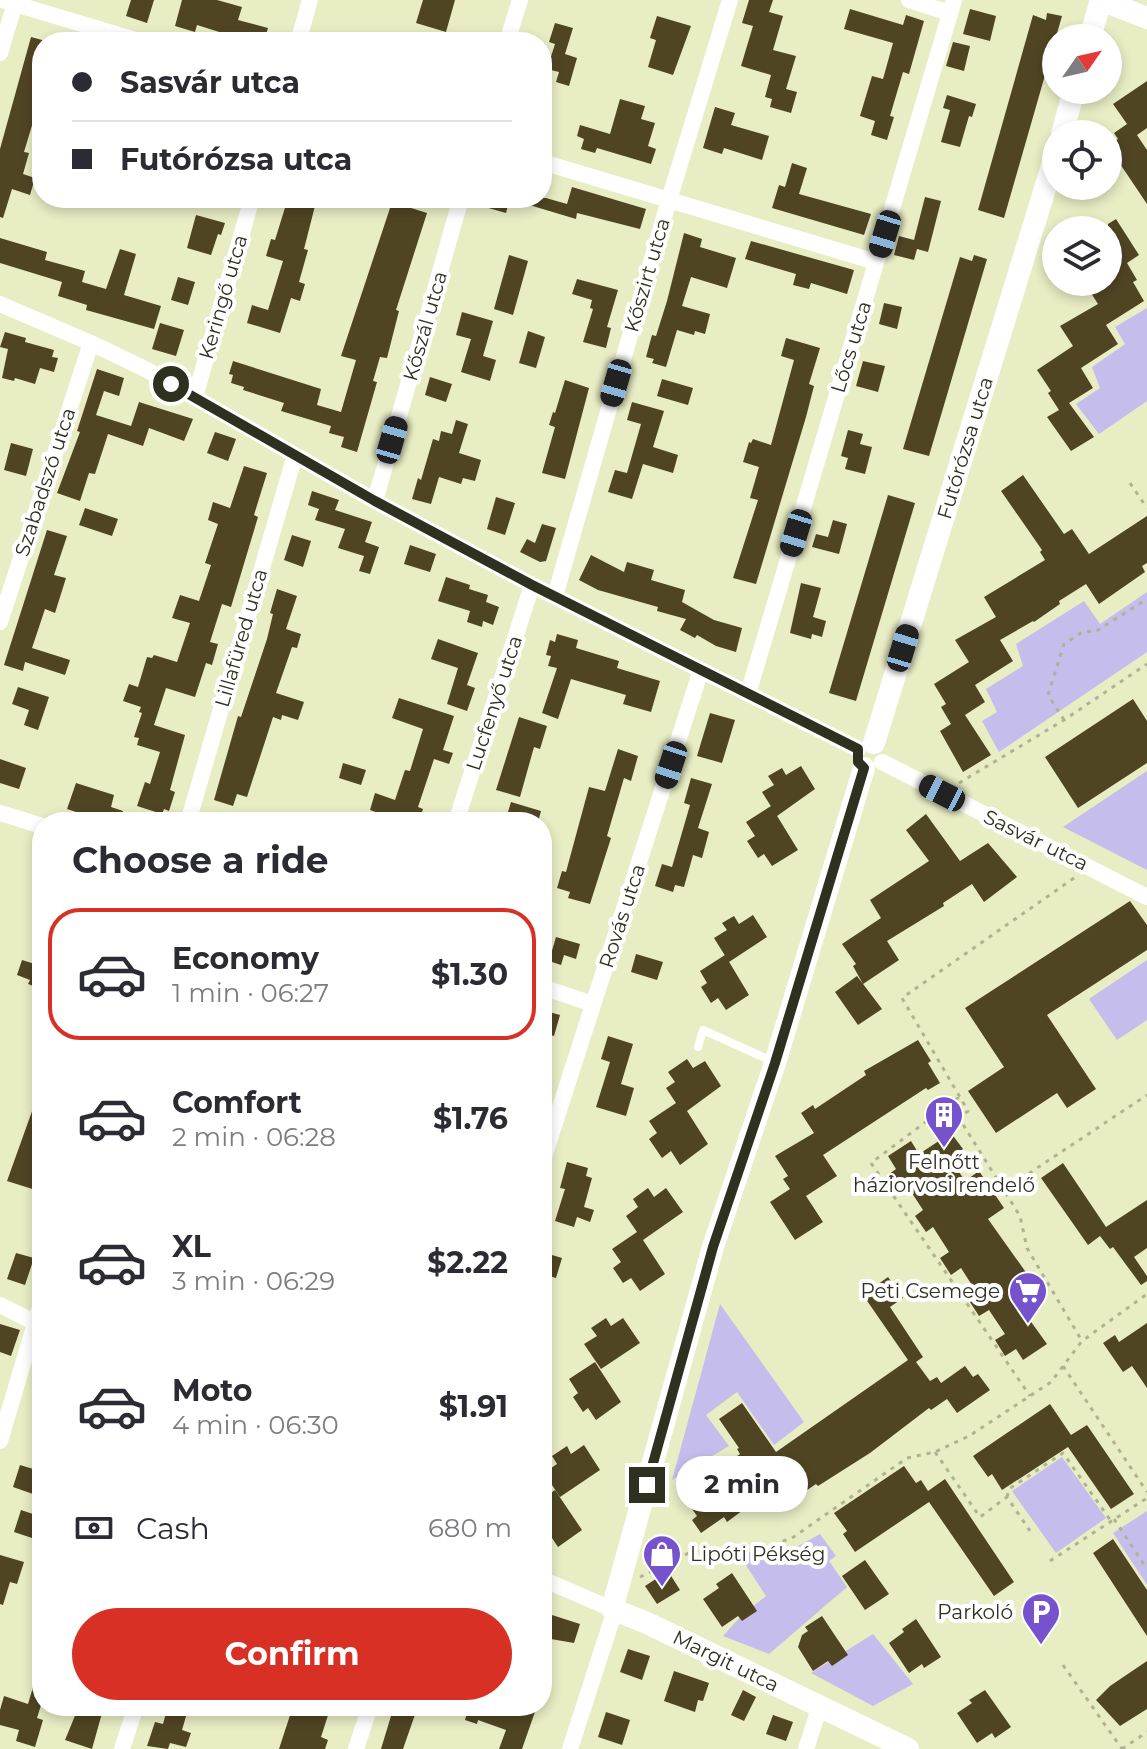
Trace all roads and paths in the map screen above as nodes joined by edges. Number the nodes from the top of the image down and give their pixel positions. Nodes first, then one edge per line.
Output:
1 (310, 0) edge
2 (520, 0) edge
3 (730, 0) edge
4 (909, 0) edge
5 (1100, 0) edge
6 (11, 1) edge
7 (952, 6) edge
8 (1147, 18) edge
9 (1094, 24) edge
10 (110, 32) edge
11 (301, 32) edge
12 (510, 32) edge
13 (0, 53) edge
14 (552, 165) edge
15 (1042, 198) edge
16 (669, 200) junction
17 (249, 208) edge
18 (458, 208) edge
19 (876, 262) junction
20 (0, 304) edge
21 (91, 343) junction
22 (195, 397) junction
23 (295, 455) junction
24 (1130, 483) dead end
25 (375, 501) junction
26 (1147, 508) edge
27 (532, 585) junction
28 (555, 596) junction
29 (1147, 599) edge
30 (0, 622) edge
31 (1147, 664) edge
32 (701, 670) junction
33 (748, 694) junction
34 (1064, 720) junction
35 (870, 756) junction
36 (942, 793) junction
37 (191, 812) edge
38 (459, 812) edge
39 (0, 813) edge
40 (32, 823) edge
41 (1090, 867) junction
42 (1147, 897) edge
43 (552, 990) edge
44 (593, 1004) junction
45 (698, 1047) dead end
46 (775, 1063) junction
47 (1147, 1095) edge
48 (959, 1097) junction
49 (552, 1132) edge
50 (1004, 1190) junction
51 (1147, 1294) edge
52 (0, 1305) edge
53 (32, 1322) edge
54 (1082, 1341) junction
55 (32, 1343) edge
56 (1063, 1366) junction
57 (1030, 1396) junction
58 (0, 1441) edge
59 (935, 1452) junction
60 (1147, 1492) edge
61 (1007, 1497) junction
62 (1147, 1498) edge
63 (1112, 1520) junction
64 (1030, 1531) dead end
65 (1050, 1561) dead end
66 (1147, 1569) edge
67 (552, 1582) edge
68 (615, 1603) junction
69 (1063, 1665) dead end
70 (820, 1706) junction
71 (133, 1716) edge
72 (367, 1716) edge
73 (1147, 1732) edge
74 (122, 1749) edge
75 (356, 1749) edge
76 (570, 1749) edge
77 (806, 1749) edge
78 (908, 1749) edge
79 (1122, 1749) edge

1 - 11 street
2 - 12 street
3 - 16 street, Kőszirt utca
4 - 7 street
5 - 8 street
5 - 9 street
6 - 10 street
6 - 13 street
7 - 19 street, Lőcs utca
14 - 16 street
15 - 35 street, Futórózsa utca
16 - 19 street
16 - 28 street, Kőszirt utca
17 - 22 street, Keringő utca
18 - 25 street, Kőszál utca
19 - 33 street, Lőcs utca
20 - 21 street, Sasvár utca
21 - 22 street, Sasvár utca
21 - 30 street, Szabadszó utca
22 - 23 street, Sasvár utca
23 - 25 street, Sasvár utca
23 - 37 street, Lillafüred utca
24 - 26 path
25 - 27 street, Sasvár utca
27 - 28 street, Sasvár utca
27 - 38 street, Lucfenyő utca
28 - 32 street, Sasvár utca
29 - 34 path
31 - 34 path
32 - 33 street, Sasvár utca
32 - 44 street, Rovás utca
33 - 35 street, Sasvár utca
34 - 36 path
35 - 36 street, Sasvár utca
35 - 46 street, Futórózsa utca
36 - 41 street, Sasvár utca
39 - 40 street
41 - 42 street, Sasvár utca
41 - 48 path
43 - 44 street
44 - 49 street, Rovás utca
45 - 46 lane
46 - 68 street, Futórózsa utca
47 - 50 path
48 - 50 path
48 - 57 path
50 - 54 path
51 - 54 path
52 - 53 street
54 - 56 path
55 - 58 street
56 - 57 path
56 - 60 path
57 - 59 path
59 - 61 path
59 - 68 path
61 - 63 path
61 - 64 path
62 - 63 path
63 - 65 path
63 - 66 path
67 - 68 street, Margit utca
68 - 70 street, Margit utca
68 - 76 street, Futórózsa utca
69 - 79 path
70 - 77 street
70 - 78 street, Margit utca
71 - 74 street
72 - 75 street
73 - 79 path

